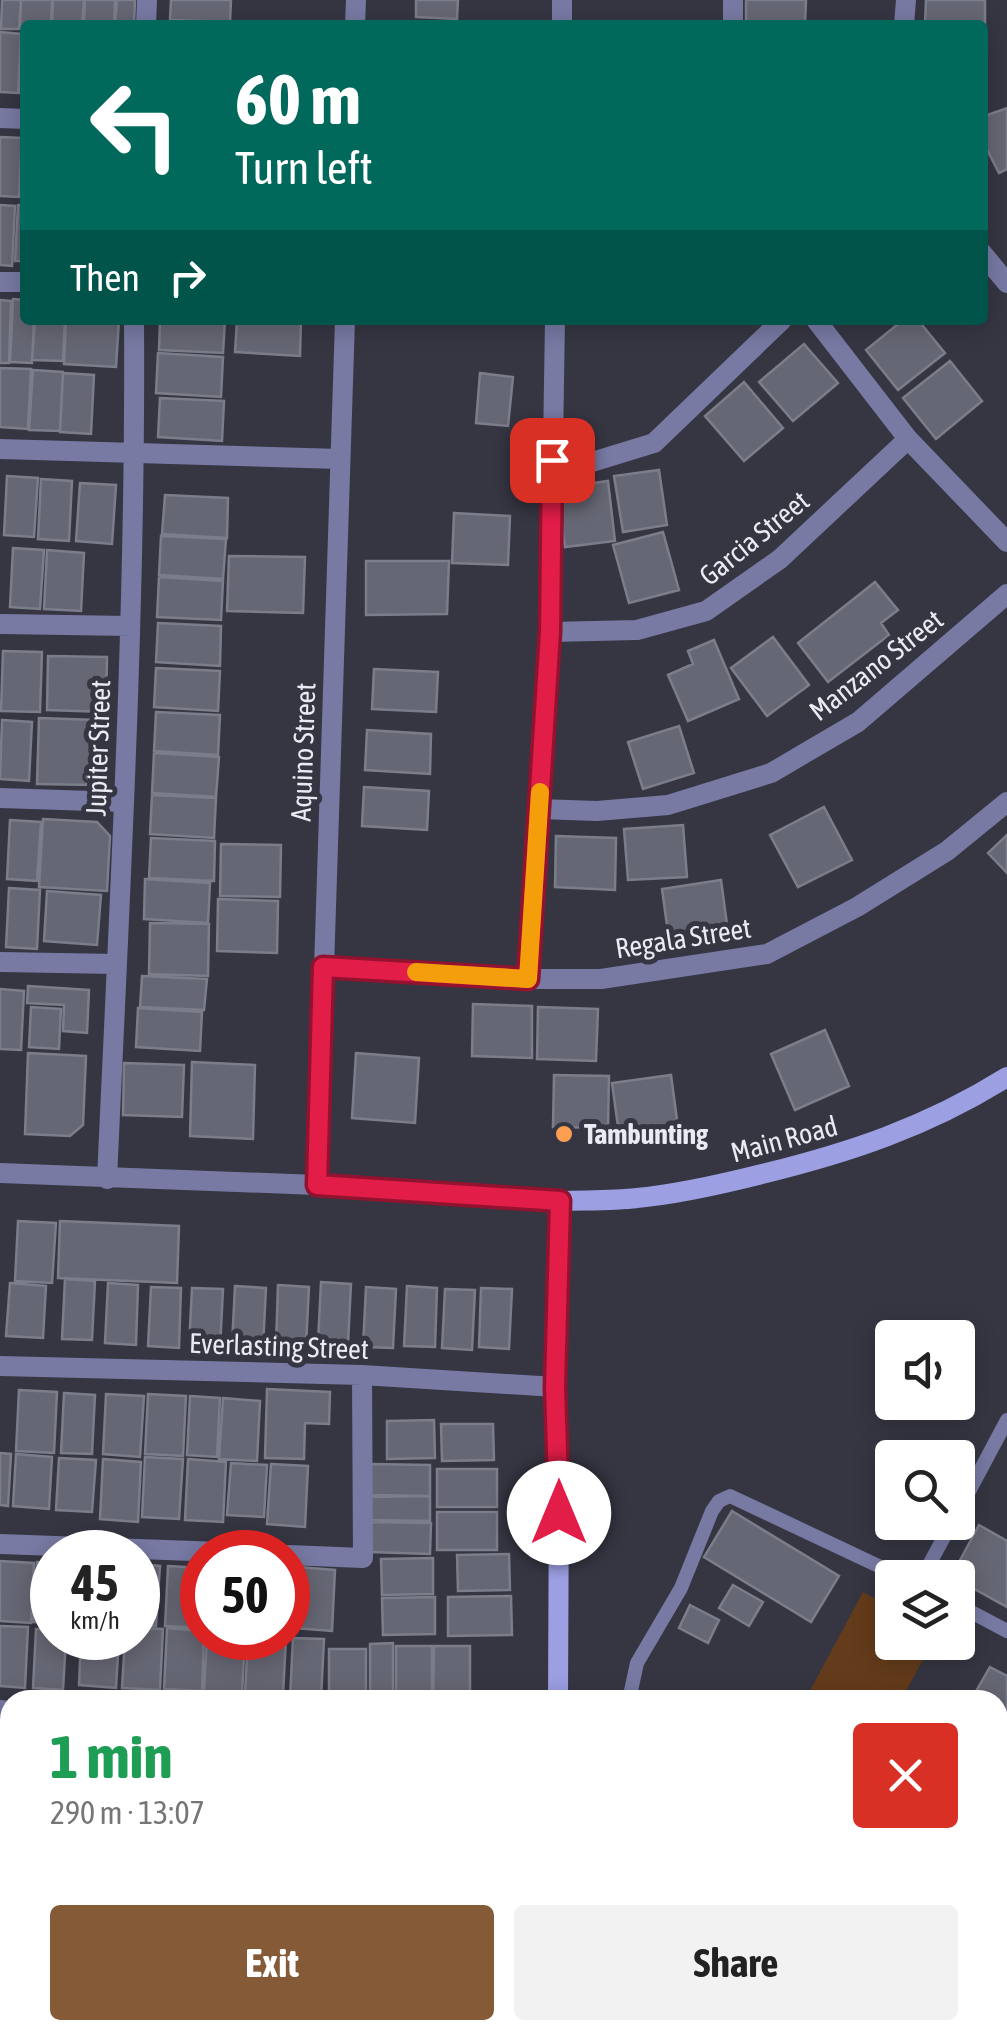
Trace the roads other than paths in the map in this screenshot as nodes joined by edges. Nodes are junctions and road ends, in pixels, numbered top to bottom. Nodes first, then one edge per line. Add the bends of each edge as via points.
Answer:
1 (988, 261) edge
2 (1007, 283) edge
3 (134, 325) edge
4 (345, 325) edge
5 (555, 325) edge
6 (777, 325) edge
7 (820, 325) edge
8 (908, 440) junction
9 (0, 448) edge
10 (135, 451) junction
11 (340, 458) junction
12 (552, 460) junction
13 (1007, 542) edge
14 (1007, 594) edge
15 (0, 624) edge
16 (130, 626) junction
17 (550, 632) junction
18 (0, 798) edge
19 (123, 802) junction
20 (1007, 802) edge
21 (539, 809) junction
22 (0, 962) edge
23 (116, 964) junction
24 (323, 967) junction
25 (528, 979) junction
26 (1007, 1077) edge
27 (0, 1173) edge
28 (107, 1178) junction
29 (317, 1185) junction
30 (560, 1201) junction
31 (0, 1366) edge
32 (362, 1375) junction
33 (555, 1387) junction
34 (1007, 1420) edge
35 (975, 1480) edge
36 (0, 1544) edge
37 (180, 1551) edge
38 (310, 1556) edge
39 (875, 1564) edge
40 (975, 1614) edge
41 (1007, 1632) edge
42 (558, 1690) edge
43 (631, 1690) edge

1 - 2 street
3 - 10 street, Jupiter Street
4 - 11 street, Aquino Street
5 - 12 street
6 - 12 street via 654,443 592,462
7 - 8 street
8 - 13 street
8 - 17 street, Garcia Street via 780,559 706,611 637,630
9 - 10 street
10 - 11 street
10 - 16 street, Jupiter Street
11 - 24 street, Aquino Street
12 - 17 street
14 - 21 street, Manzano Street via 858,722 771,773 668,806
15 - 16 street
16 - 19 street, Jupiter Street
17 - 21 street
18 - 19 street
19 - 23 street, Jupiter Street
20 - 25 street, Regala Street via 947,851 767,954 600,979
21 - 25 street
22 - 23 street
23 - 28 street, Jupiter Street
24 - 25 street, Regala Street
24 - 29 street, Aquino Street
26 - 30 main road, Main Road via 934,1118 803,1164 635,1199
27 - 28 street
28 - 29 street
29 - 30 street
30 - 33 main road
31 - 32 street, Everlasting Street
32 - 33 street, Everlasting Street
32 - 38 street via 362,1558
33 - 42 main road
34 - 35 lane
36 - 37 street
39 - 43 lane via 730,1496 719,1500 681,1588 636,1663
40 - 41 lane

